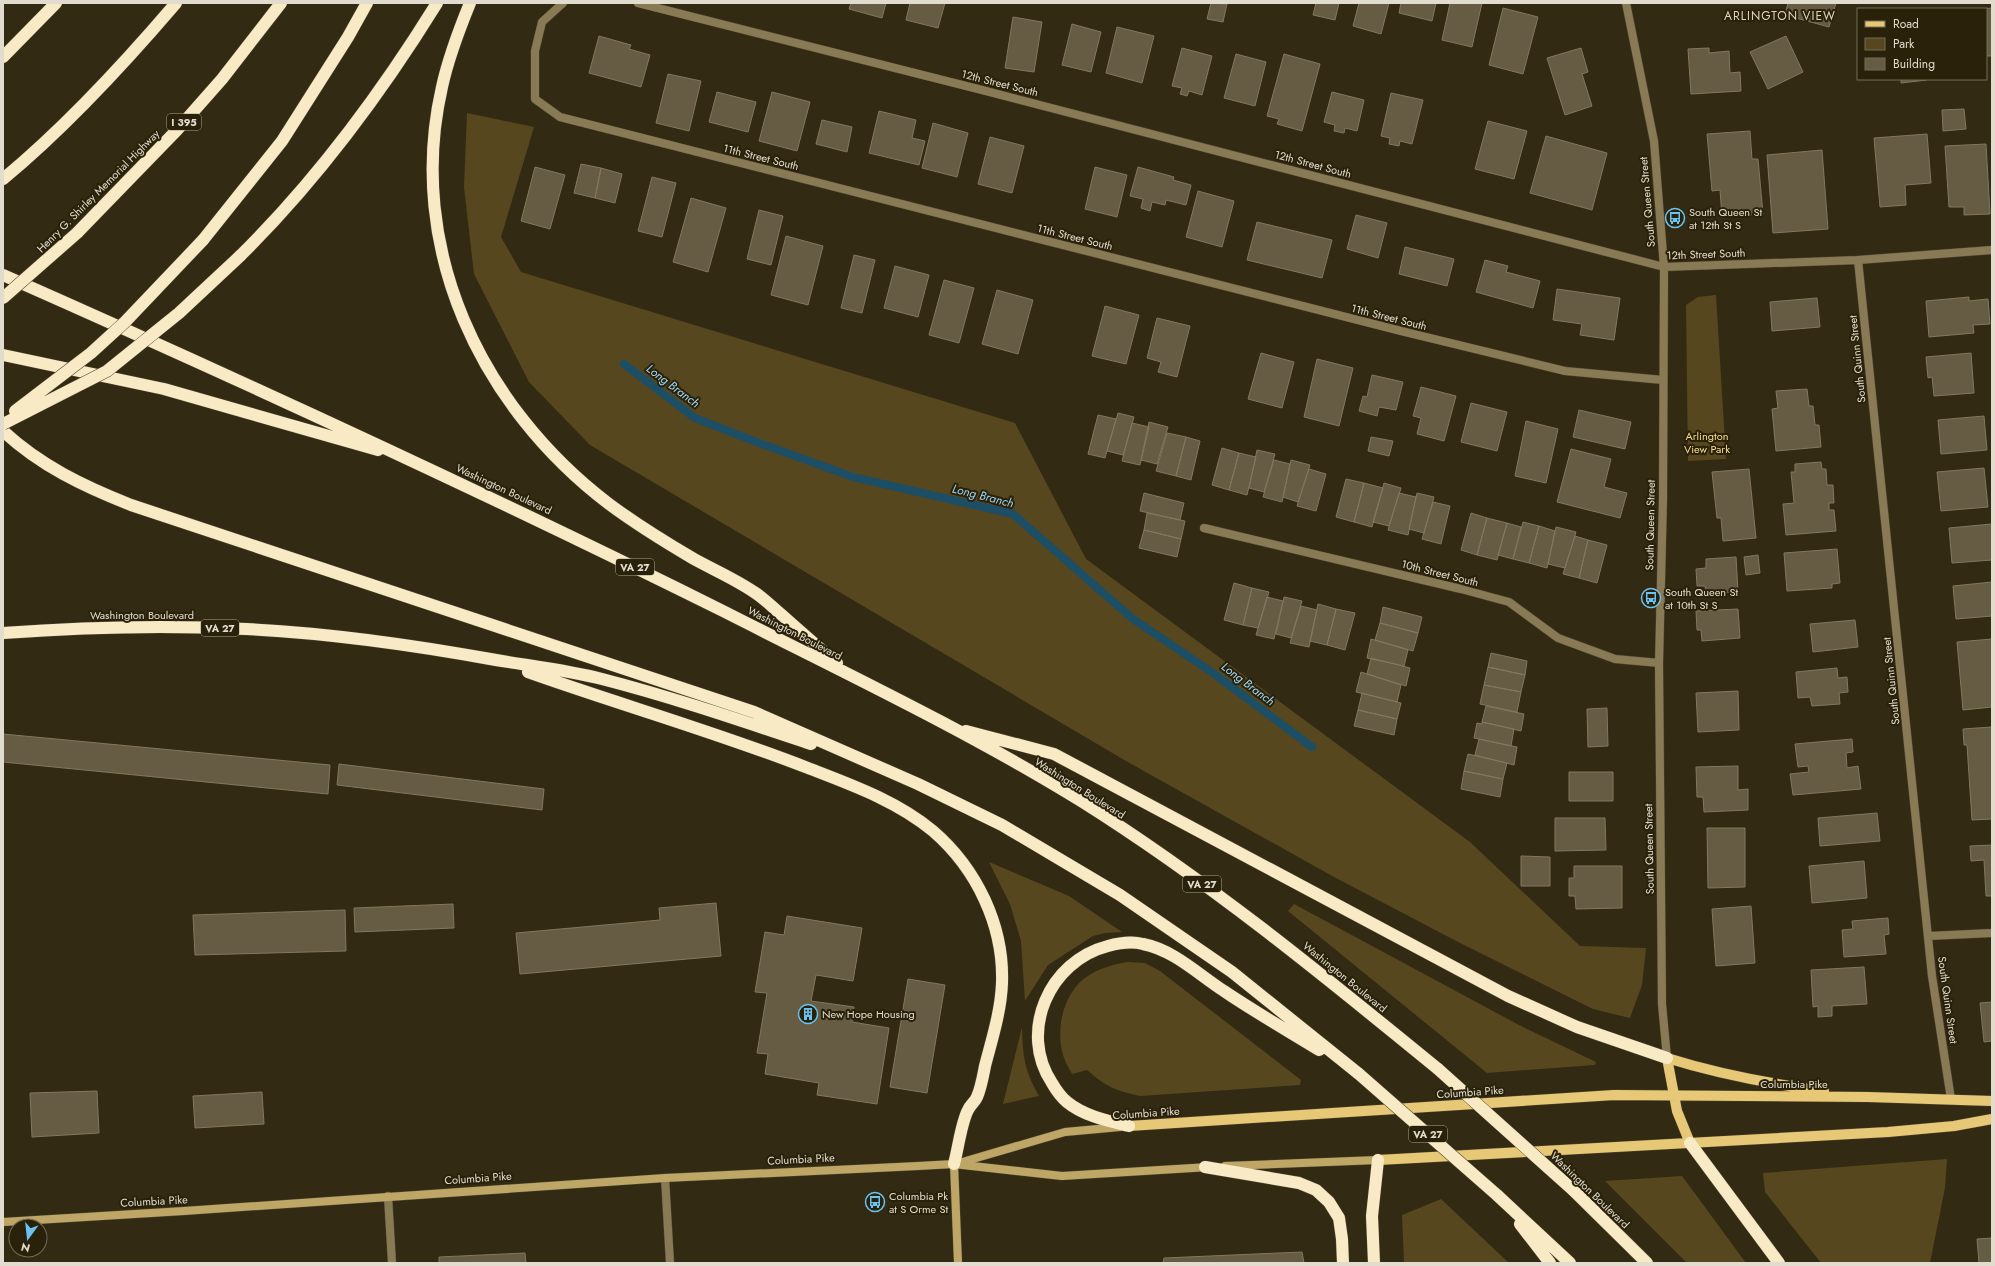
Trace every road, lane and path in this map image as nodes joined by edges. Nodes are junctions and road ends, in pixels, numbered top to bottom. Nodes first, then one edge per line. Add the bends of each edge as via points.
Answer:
1 (56, 3) edge
2 (176, 3) edge
3 (281, 3) edge
4 (367, 3) edge
5 (437, 3) edge
6 (470, 3) edge
7 (563, 3) edge
8 (638, 3) edge
9 (1626, 3) edge
10 (3, 57) edge
11 (6, 177) edge
12 (1992, 250) edge
13 (1858, 260) junction
14 (1664, 267) junction
15 (3, 275) edge
16 (3, 298) edge
17 (3, 354) edge
18 (1663, 380) junction
19 (3, 420) edge
20 (3, 424) edge
21 (3, 431) edge
22 (416, 462) junction
23 (1204, 528) dead end
24 (3, 633) edge
25 (494, 660) junction
26 (1659, 663) junction
27 (852, 676) junction
28 (948, 726) junction
29 (874, 765) junction
30 (1992, 933) edge
31 (1928, 936) junction
32 (1667, 1058) junction
33 (1358, 1074) junction
34 (1673, 1095) junction
35 (1868, 1097) junction
36 (1951, 1099) junction
37 (1992, 1101) edge
38 (1992, 1119) edge
39 (1129, 1126) junction
40 (1690, 1143) junction
41 (1378, 1160) junction
42 (954, 1164) junction
43 (1205, 1167) junction
44 (665, 1178) junction
45 (1497, 1195) junction
46 (388, 1196) junction
47 (3, 1222) edge
48 (392, 1263) edge
49 (670, 1263) edge
50 (958, 1263) edge
51 (1343, 1263) edge
52 (1374, 1263) edge
53 (1550, 1263) edge
54 (1570, 1263) edge
55 (1647, 1263) edge
56 (1779, 1263) edge

1 - 10 highway
2 - 11 highway via 60,128
3 - 16 highway, Henry G. Shirley Memorial Highway / I 395, bridge via 222,79 182,125 78,233
4 - 19 highway, bridge via 282,141 203,240 131,317 91,353
5 - 20 highway, bridge via 342,143 280,217 240,256 179,313 107,371
6 - 27 highway via 442,87 433,173 439,236 446,270 469,334 484,363 519,417 586,486 662,540 755,592
7 - 18 street, 11th Street South via 542,22 535,51 535,99 560,117 1565,371
8 - 14 street, 12th Street South
9 - 14 street, South Queen Street via 1654,141
12 - 13 street, 12th Street South
13 - 14 street, 12th Street South
13 - 31 street, South Quinn Street
14 - 18 street, South Queen Street
15 - 22 highway via 254,386
17 - 22 highway, VA 27 via 164,389
18 - 26 street, South Queen Street
21 - 29 highway via 28,452 71,480 131,505 754,712
22 - 27 highway, Washington Boulevard / VA 27 via 580,540
23 - 26 street, 10th Street South via 1509,602 1558,638 1615,658
24 - 25 highway, Washington Boulevard / VA 27 via 109,627 246,628 375,640
25 - 29 highway, VA 27 via 600,678
25 - 42 highway via 771,754 856,787 916,818 950,847 976,883 992,919 998,942 1002,984 995,1030 979,1092 968,1110
26 - 32 street, South Queen Street via 1662,1004
27 - 28 highway, Washington Boulevard / VA 27
28 - 32 highway via 1054,754 1508,996 1577,1026
28 - 55 highway, Washington Boulevard / VA 27, bridge via 1081,801 1231,905 1297,955 1438,1069 1573,1190
29 - 33 highway, VA 27 via 963,805 1120,895 1232,972
30 - 31 street
31 - 36 street, South Quinn Street
32 - 34 main road, South Queen Street
32 - 35 main road via 1762,1081
33 - 39 highway via 1224,992 1165,951 1141,943 1127,942 1099,948 1062,973 1047,995 1038,1026 1037,1045 1044,1071 1067,1102 1103,1120
33 - 45 highway, VA 27, bridge
34 - 35 main road, Columbia Pike
34 - 39 main road, Columbia Pike via 1614,1095
34 - 40 main road, South Queen Street
35 - 36 main road, Columbia Pike
36 - 37 main road, Columbia Pike
38 - 40 main road, Columbia Pike via 1954,1126 1888,1132
39 - 42 main road, Columbia Pike via 1065,1132
40 - 41 main road, Columbia Pike
40 - 56 highway
41 - 43 main road, Columbia Pike
41 - 52 highway via 1372,1216
42 - 43 main road, Columbia Pike via 1062,1176
42 - 44 main road, Columbia Pike
42 - 50 main road
43 - 51 highway via 1299,1183 1316,1190 1330,1202 1338,1218
44 - 46 main road, Columbia Pike
44 - 49 street
45 - 53 highway
45 - 54 highway, VA 27
46 - 47 main road, Columbia Pike
46 - 48 street

